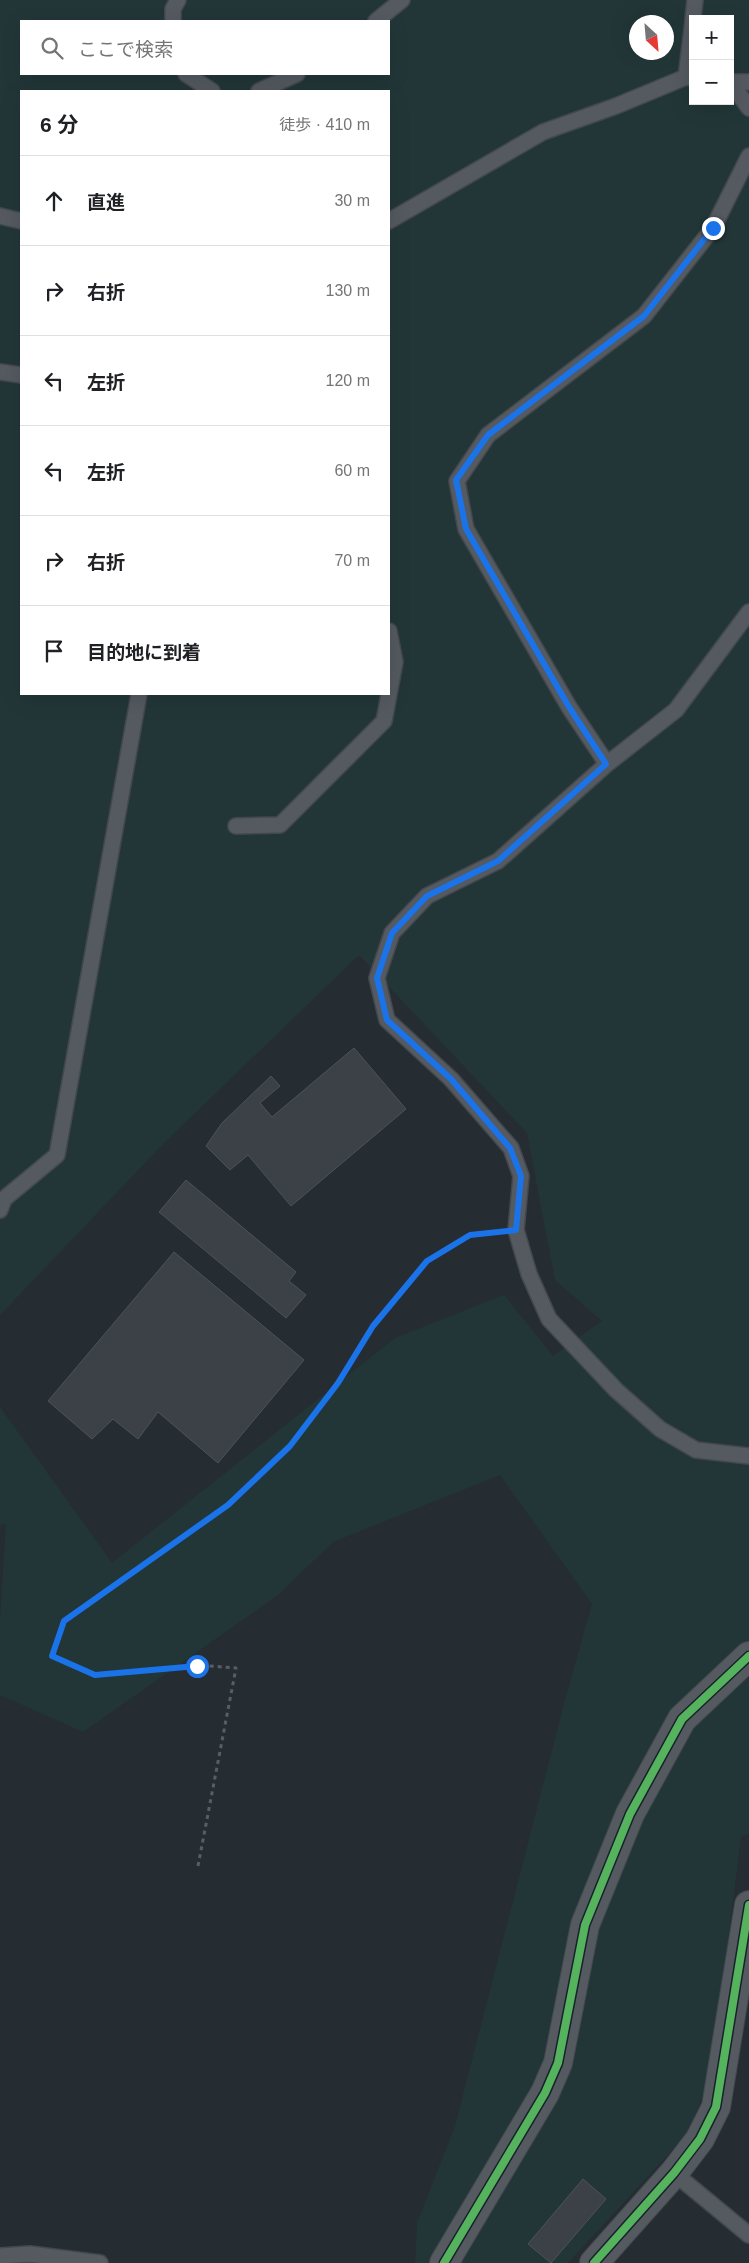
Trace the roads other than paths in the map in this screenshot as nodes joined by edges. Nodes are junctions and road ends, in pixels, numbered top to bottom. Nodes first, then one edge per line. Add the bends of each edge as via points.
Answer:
1 (178, 0) edge
2 (402, 0) edge
3 (695, 0) edge
4 (693, 15) edge
5 (173, 20) edge
6 (377, 20) edge
7 (188, 75) edge
8 (295, 75) edge
9 (689, 78) edge
10 (734, 82) edge
11 (749, 82) edge
12 (734, 86) edge
13 (210, 90) edge
14 (261, 90) edge
15 (749, 108) edge
16 (749, 156) edge
17 (0, 216) edge
18 (20, 221) edge
19 (390, 221) edge
20 (0, 372) edge
21 (20, 375) edge
22 (749, 612) edge
23 (390, 636) edge
24 (390, 689) edge
25 (139, 695) edge
26 (389, 695) edge
27 (606, 764) junction
28 (236, 826) dead end
29 (0, 1210) edge
30 (749, 1456) edge
31 (749, 1656) edge
32 (749, 1906) edge
33 (674, 2173) junction
34 (749, 2235) edge
35 (0, 2256) edge
36 (100, 2263) edge
37 (444, 2263) edge
38 (594, 2263) edge

1 - 5 lane via 173,9
2 - 6 lane
3 - 4 lane
7 - 13 lane
8 - 14 lane
9 - 19 lane via 543,132
10 - 11 lane
12 - 15 lane
16 - 27 lane via 713,228 644,316 488,435 456,480 466,529 569,707
17 - 18 lane
20 - 21 lane
22 - 27 lane via 676,710
23 - 24 lane via 395,662
25 - 29 lane via 57,1155 4,1199
26 - 28 lane via 384,721 280,825
27 - 30 lane via 498,861 427,896 392,933 377,978 387,1020 451,1079 510,1148 521,1176 516,1230 529,1274 549,1319 616,1390 660,1429 696,1450
31 - 37 street via 682,1719 630,1814 585,1925 558,2063 546,2093
32 - 33 street via 716,2107 700,2139
33 - 34 lane
33 - 38 street
35 - 36 lane via 30,2254

